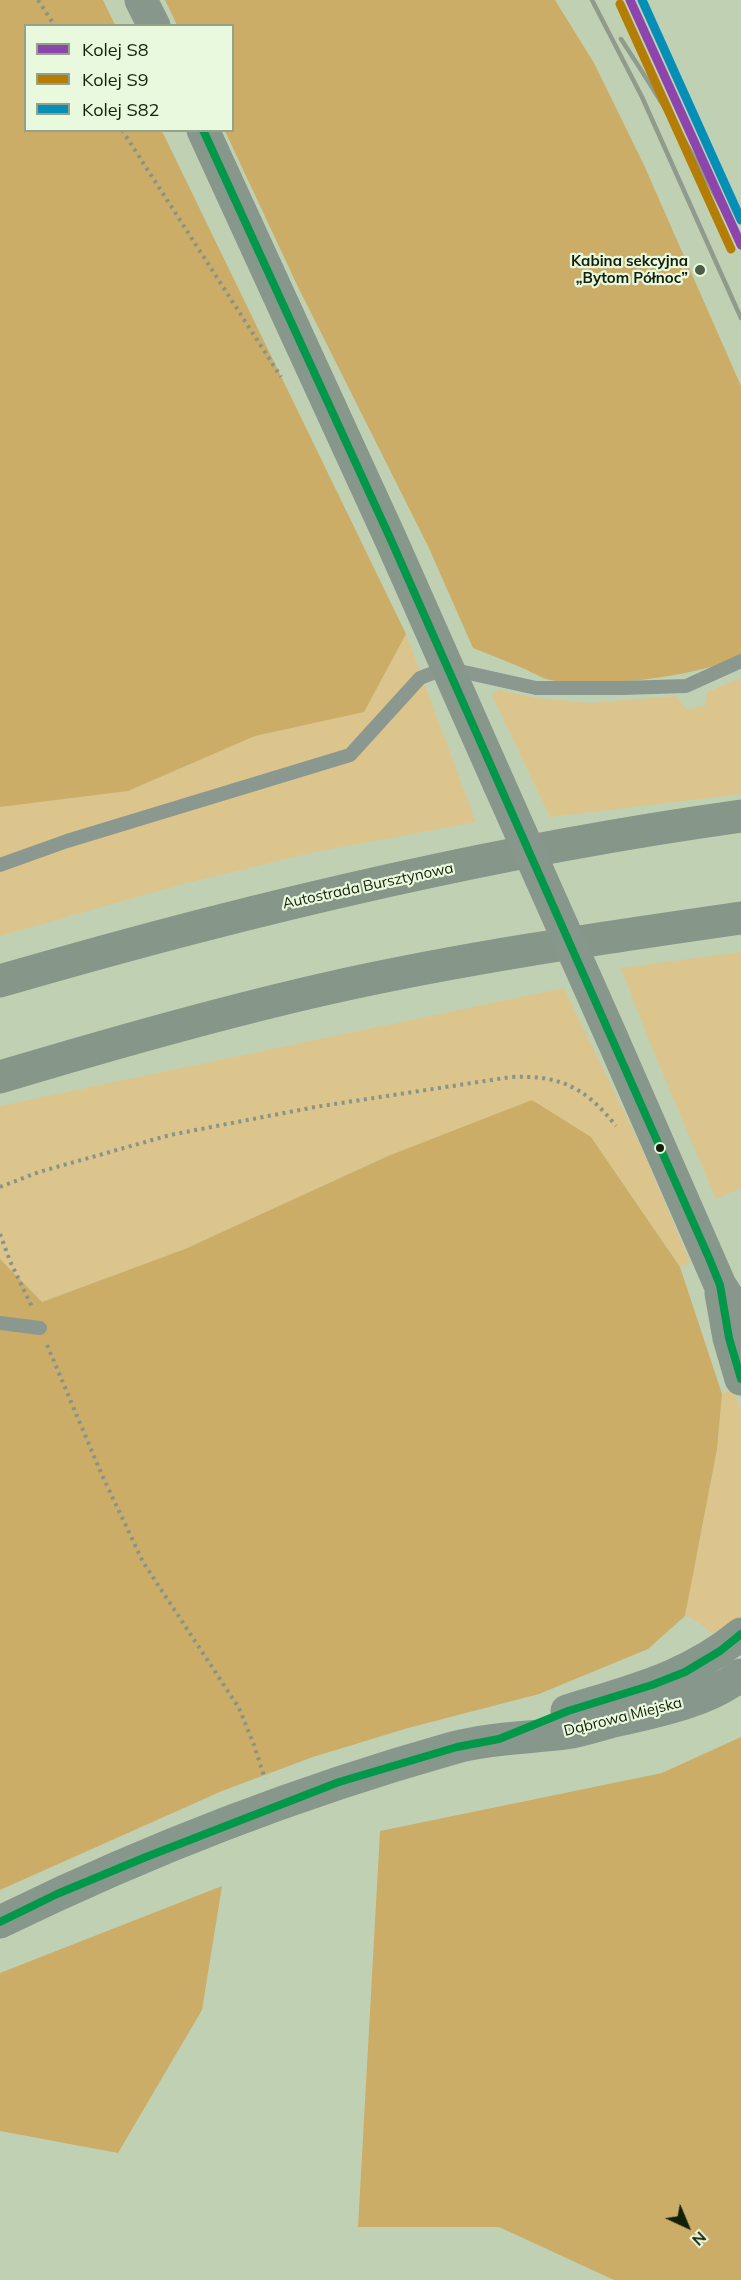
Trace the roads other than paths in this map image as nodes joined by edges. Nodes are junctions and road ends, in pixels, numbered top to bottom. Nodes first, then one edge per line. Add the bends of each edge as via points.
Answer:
1 (141, 0) edge
2 (153, 24) edge
3 (204, 132) edge
4 (741, 661) edge
5 (446, 668) junction
6 (741, 816) edge
7 (0, 865) edge
8 (741, 918) edge
9 (0, 981) edge
10 (0, 1077) edge
11 (720, 1285) junction
12 (741, 1318) edge
13 (0, 1323) edge
14 (40, 1328) road end
15 (741, 1379) edge
16 (741, 1634) edge
17 (741, 1675) edge
18 (499, 1739) junction
19 (0, 1922) edge

1 - 2 street
3 - 5 street
4 - 5 lane via 686,686 622,688 536,688
5 - 7 lane via 420,678 350,755
5 - 11 street, bridge
6 - 9 highway, Autostrada Bursztynowa via 594,838 398,878 156,936
8 - 10 highway via 516,952 325,989
11 - 12 street
11 - 15 street
13 - 14 lane
16 - 18 street, Dąbrowa Miejska via 685,1672
17 - 18 street, Dąbrowa Miejska via 700,1697 659,1711 567,1733
18 - 19 street, Dąbrowa Miejska via 361,1775 274,1805 57,1894

